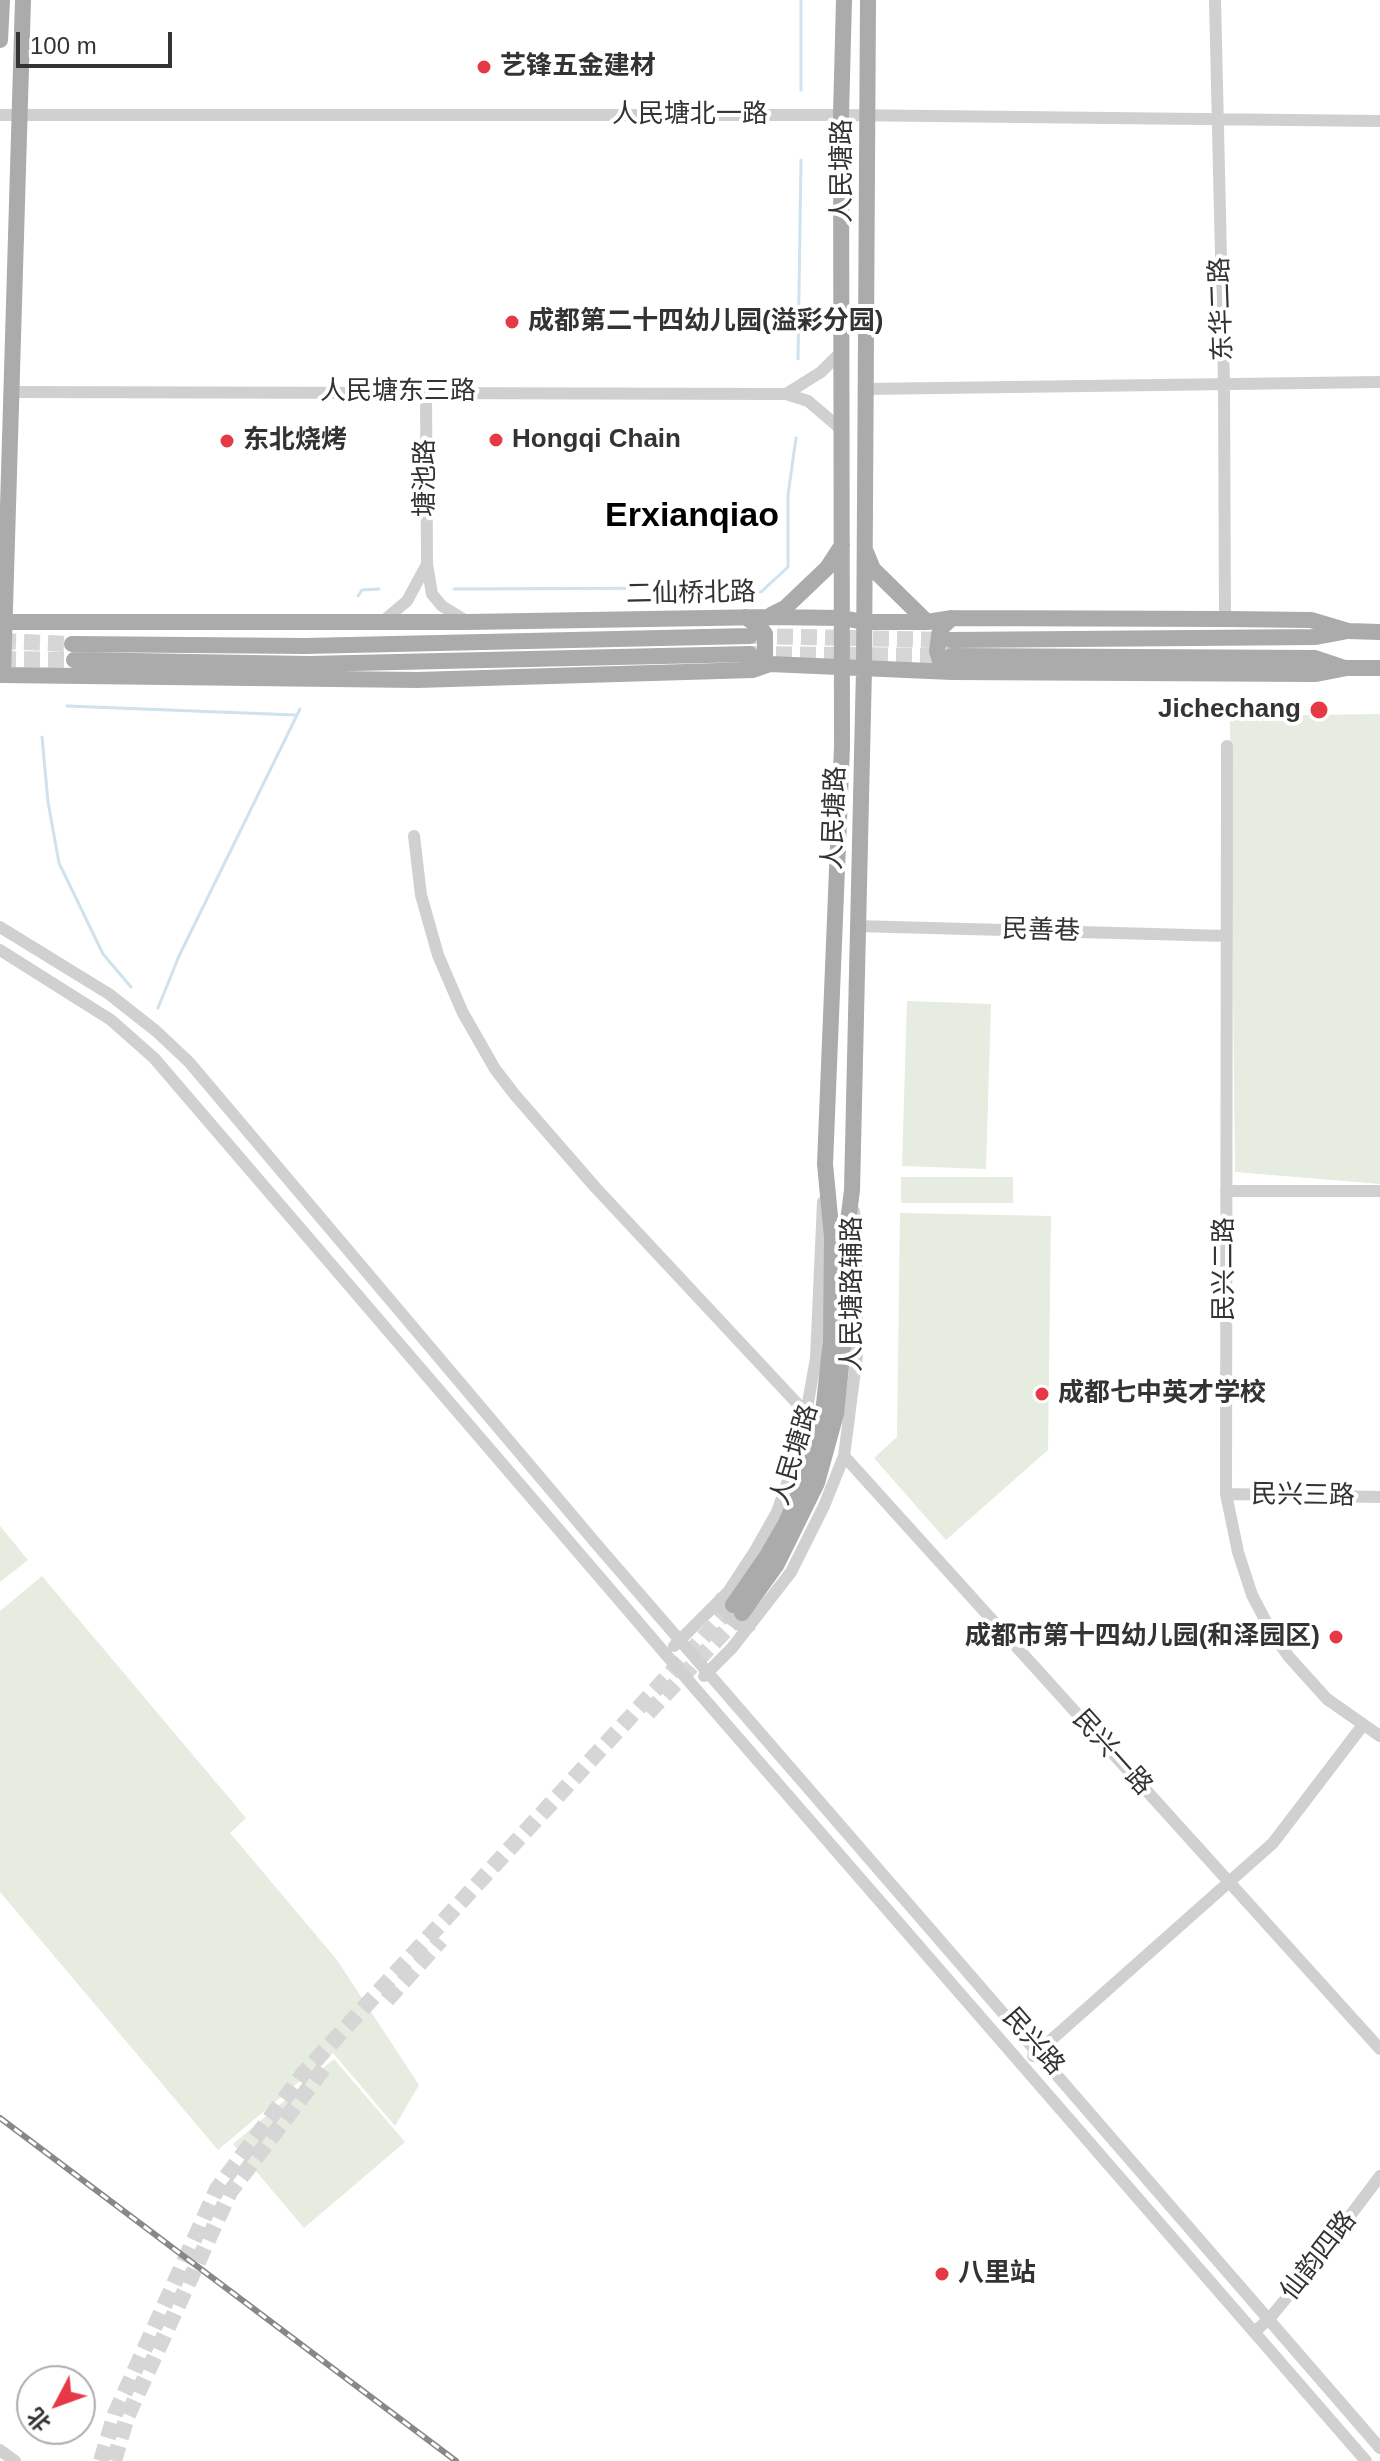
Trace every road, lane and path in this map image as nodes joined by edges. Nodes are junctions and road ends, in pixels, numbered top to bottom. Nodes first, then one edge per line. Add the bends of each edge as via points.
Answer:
1 (2, 0) edge
2 (23, 0) edge
3 (844, 0) edge
4 (868, 0) edge
5 (1215, 0) edge
6 (0, 40) edge
7 (0, 115) edge
8 (18, 115) junction
9 (841, 115) junction
10 (867, 117) junction
11 (1216, 119) junction
12 (1380, 121) edge
13 (842, 351) junction
14 (1380, 382) edge
15 (1224, 384) junction
16 (865, 389) junction
17 (426, 391) junction
18 (11, 392) junction
19 (786, 394) junction
20 (842, 430) junction
21 (842, 544) junction
22 (865, 548) junction
23 (427, 564) junction
24 (745, 617) junction
25 (768, 617) junction
26 (842, 618) junction
27 (952, 618) junction
28 (1225, 619) junction
29 (2, 622) edge
30 (382, 622) junction
31 (468, 622) junction
32 (864, 622) junction
33 (927, 622) junction
34 (1348, 631) junction
35 (1380, 632) edge
36 (750, 636) tunnel mouth
37 (951, 656) junction
38 (752, 662) junction
39 (840, 668) junction
40 (1380, 668) edge
41 (864, 669) junction
42 (2, 675) edge
43 (1227, 746) dead end
44 (414, 836) dead end
45 (856, 926) junction
46 (0, 927) edge
47 (1227, 936) junction
48 (0, 950) edge
49 (825, 1164) junction
50 (852, 1190) junction
51 (1226, 1191) junction
52 (1380, 1191) edge
53 (807, 1414) junction
54 (844, 1456) junction
55 (1226, 1494) junction
56 (1380, 1497) edge
57 (737, 1611) junction
58 (680, 1641) junction
59 (666, 1653) junction
60 (708, 1673) junction
61 (693, 1686) junction
62 (1363, 1725) junction
63 (1380, 1736) edge
64 (1230, 1883) junction
65 (1380, 2049) edge
66 (1037, 2053) junction
67 (1022, 2065) junction
68 (1380, 2176) edge
69 (1269, 2319) junction
70 (1254, 2332) junction
71 (1380, 2448) edge
72 (0, 2450) edge
73 (15, 2461) edge
74 (1366, 2461) edge

1 - 6 main road
2 - 8 main road
3 - 9 main road, 人民塘路
4 - 10 main road, 人民塘路
5 - 11 street, 东华二路
7 - 8 street, 人民塘北一路
8 - 9 street, 人民塘北一路
8 - 18 main road
9 - 10 street, 人民塘北一路
9 - 13 main road, 人民塘路
10 - 11 street, 人民塘北一路
10 - 16 main road, 人民塘路
11 - 12 street, 人民塘北一路
11 - 15 street, 东华二路
13 - 19 street
13 - 20 main road, 人民塘路
14 - 15 street
15 - 16 street
15 - 28 street, 东华二路
16 - 22 main road, 人民塘路
17 - 18 street, 人民塘东三路
17 - 19 street, 人民塘东三路
17 - 23 street, 塘池路
18 - 29 main road
19 - 20 street, 人民塘东三路 via 808,401
20 - 21 main road, 人民塘路
21 - 25 main road via 827,568
21 - 26 main road, 人民塘路
22 - 32 main road, 人民塘路
22 - 33 main road via 873,569
23 - 30 street via 407,601
23 - 31 street via 432,594
24 - 25 main road, 二仙桥北路
24 - 31 main road, 二仙桥北路
24 - 38 main road via 765,634 765,659
25 - 26 main road, 二仙桥北路
26 - 32 main road, 二仙桥北路
26 - 39 main road, 人民塘路
27 - 28 main road, 二仙桥北路
27 - 33 main road, 二仙桥北路
27 - 37 main road via 940,629 937,651 940,661
28 - 34 main road, 二仙桥北路 via 1311,620
29 - 30 main road, 二仙桥北路
29 - 42 main road
30 - 31 main road, 二仙桥北路
32 - 33 main road, 二仙桥北路
32 - 41 main road, 人民塘路
34 - 35 main road, 二仙桥北路
34 - 37 main road
36 - 38 main road via 73,652 309,664
37 - 40 main road via 1316,674
37 - 41 main road
38 - 39 main road
38 - 42 main road via 417,680
39 - 41 main road
39 - 49 main road, 人民塘路 via 842,746
41 - 45 main road, 人民塘路
43 - 47 street, 民兴二路
44 - 53 street via 421,895 438,955 495,1069 595,1187
45 - 47 street, 民善巷
45 - 50 main road, 人民塘路
46 - 58 street, 民兴路 via 109,994 189,1062
47 - 51 street, 民兴二路
48 - 59 street, 民兴路 via 111,1020 154,1058
49 - 53 street, 人民塘路辅路 via 816,1358
49 - 57 main road, 人民塘路 via 832,1237 831,1340 817,1444 786,1523
50 - 54 street, 人民塘路辅路 via 857,1355
50 - 57 main road, 人民塘路 via 843,1348 828,1448 798,1526 761,1589
51 - 52 street
51 - 55 street, 民兴二路
53 - 57 street, 人民塘路辅路 via 777,1512 755,1551
54 - 57 street, 人民塘路辅路 via 791,1572
54 - 64 street, 民兴一路
55 - 56 street, 民兴三路
55 - 62 street, 民兴二路 via 1252,1595 1271,1631 1316,1687
57 - 58 street, 人民塘路辅路
57 - 60 street, 人民塘路辅路
58 - 59 street, 人民塘路辅路
58 - 60 street, 民兴路
59 - 61 street, 民兴路
60 - 61 street, 人民塘路辅路
60 - 66 street, 民兴路
61 - 67 street, 民兴路
62 - 63 street, 民兴二路
62 - 64 street via 1273,1843
64 - 65 street, 民兴一路
64 - 66 street
66 - 67 street
66 - 69 street, 民兴路
67 - 70 street, 民兴路
68 - 69 street, 仙韵四路
69 - 70 street, 仙韵四路
69 - 71 street, 民兴路
70 - 74 street, 民兴路
72 - 73 street

